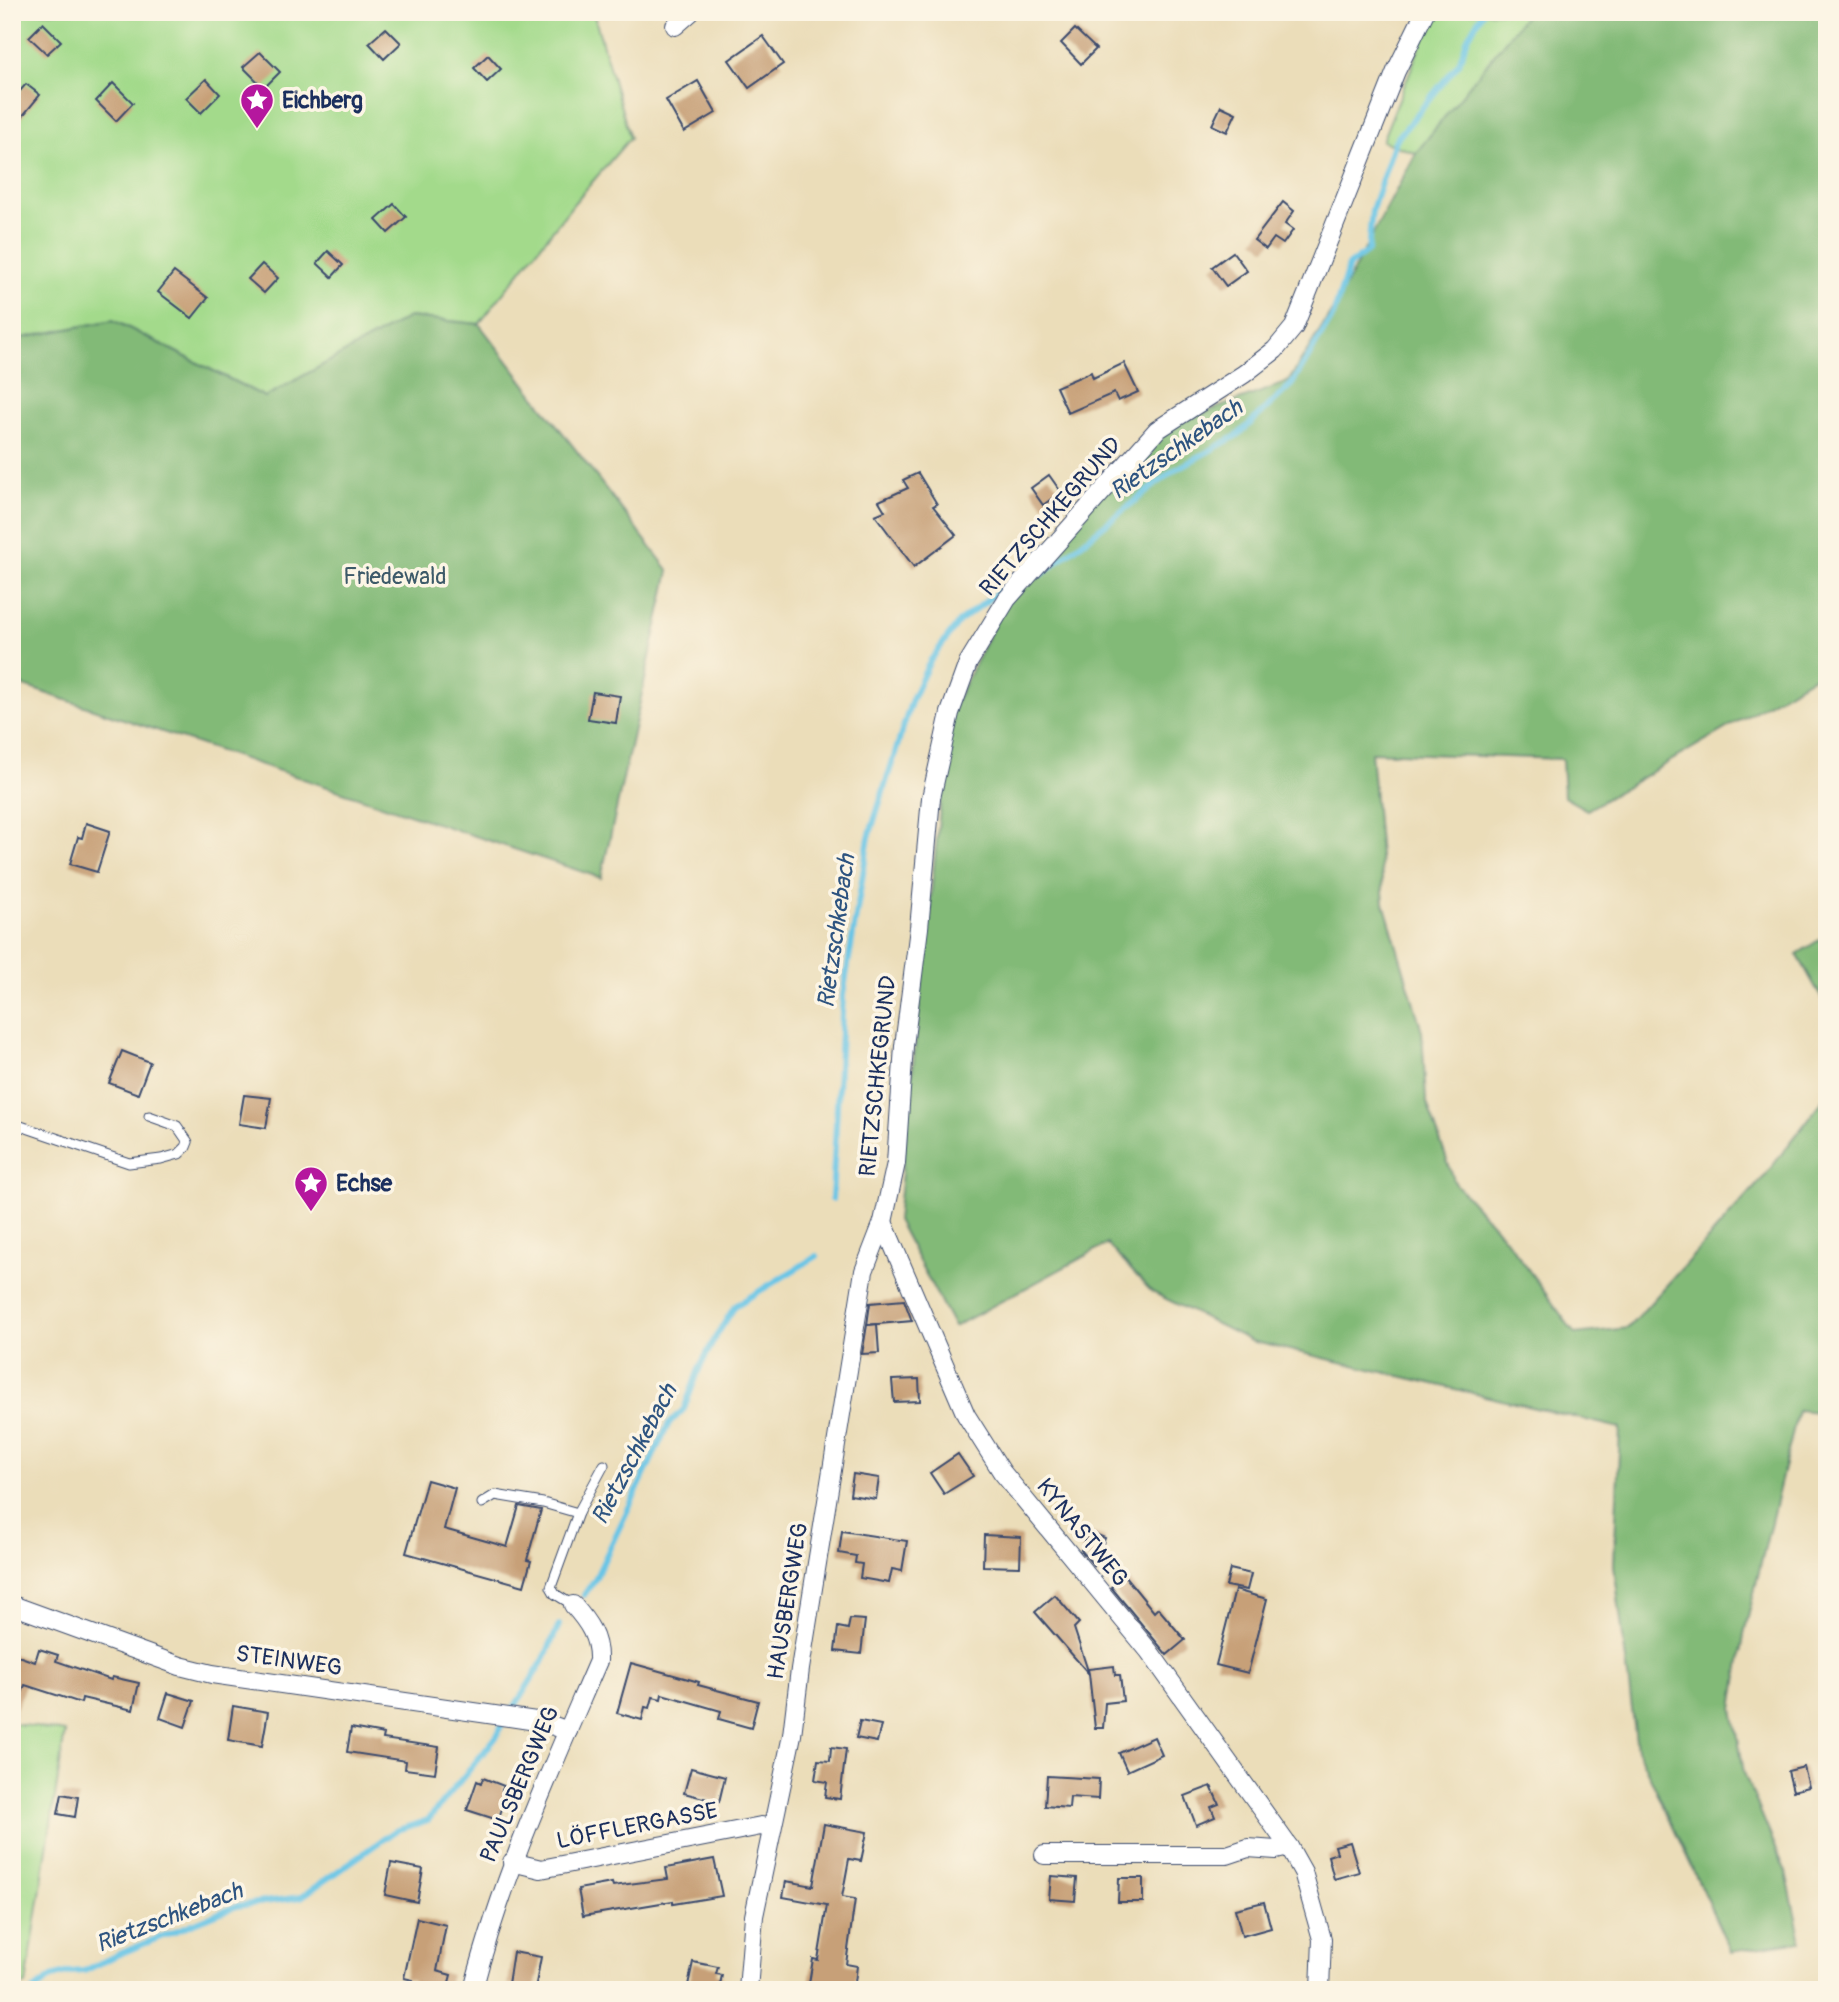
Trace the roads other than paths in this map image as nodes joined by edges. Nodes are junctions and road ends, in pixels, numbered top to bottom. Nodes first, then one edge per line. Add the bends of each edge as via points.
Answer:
1 (691, 12) edge
2 (1425, 12) edge
3 (675, 26) dead end
4 (149, 1116) dead end
5 (12, 1123) edge
6 (883, 1222) junction
7 (604, 1465) dead end
8 (482, 1503) dead end
9 (578, 1513) junction
10 (12, 1605) edge
11 (573, 1605) joint
12 (568, 1731) junction
13 (772, 1829) junction
14 (1289, 1847) junction
15 (1044, 1855) dead end
16 (512, 1862) junction
17 (472, 1990) edge
18 (748, 1990) edge
19 (1320, 1990) edge

1 - 3 street
2 - 6 street, RIETZSCHKEGRUND via 1396,71 1294,327 1275,350 1244,374 1157,430 1007,598 968,663 950,713 931,798 896,1163
4 - 5 lane via 177,1126 188,1142 186,1147 161,1159 129,1163
6 - 13 street, HAUSBERGWEG via 864,1271 792,1735
6 - 14 street, KYNASTWEG via 966,1415 1002,1472 1149,1651
7 - 9 lane
8 - 9 lane via 495,1495
9 - 11 lane via 551,1587
10 - 12 street, STEINWEG via 212,1674 543,1722
11 - 12 street, PAULSBERGWEG via 587,1620 597,1643 598,1661
12 - 16 street, PAULSBERGWEG
13 - 16 street, LÖFFLERGASSE via 761,1826 541,1869
13 - 18 street, HAUSBERGWEG via 754,1916
14 - 15 street via 1248,1848 1227,1855
14 - 19 street, KYNASTWEG via 1303,1872 1322,1939
16 - 17 street, PAULSBERGWEG

